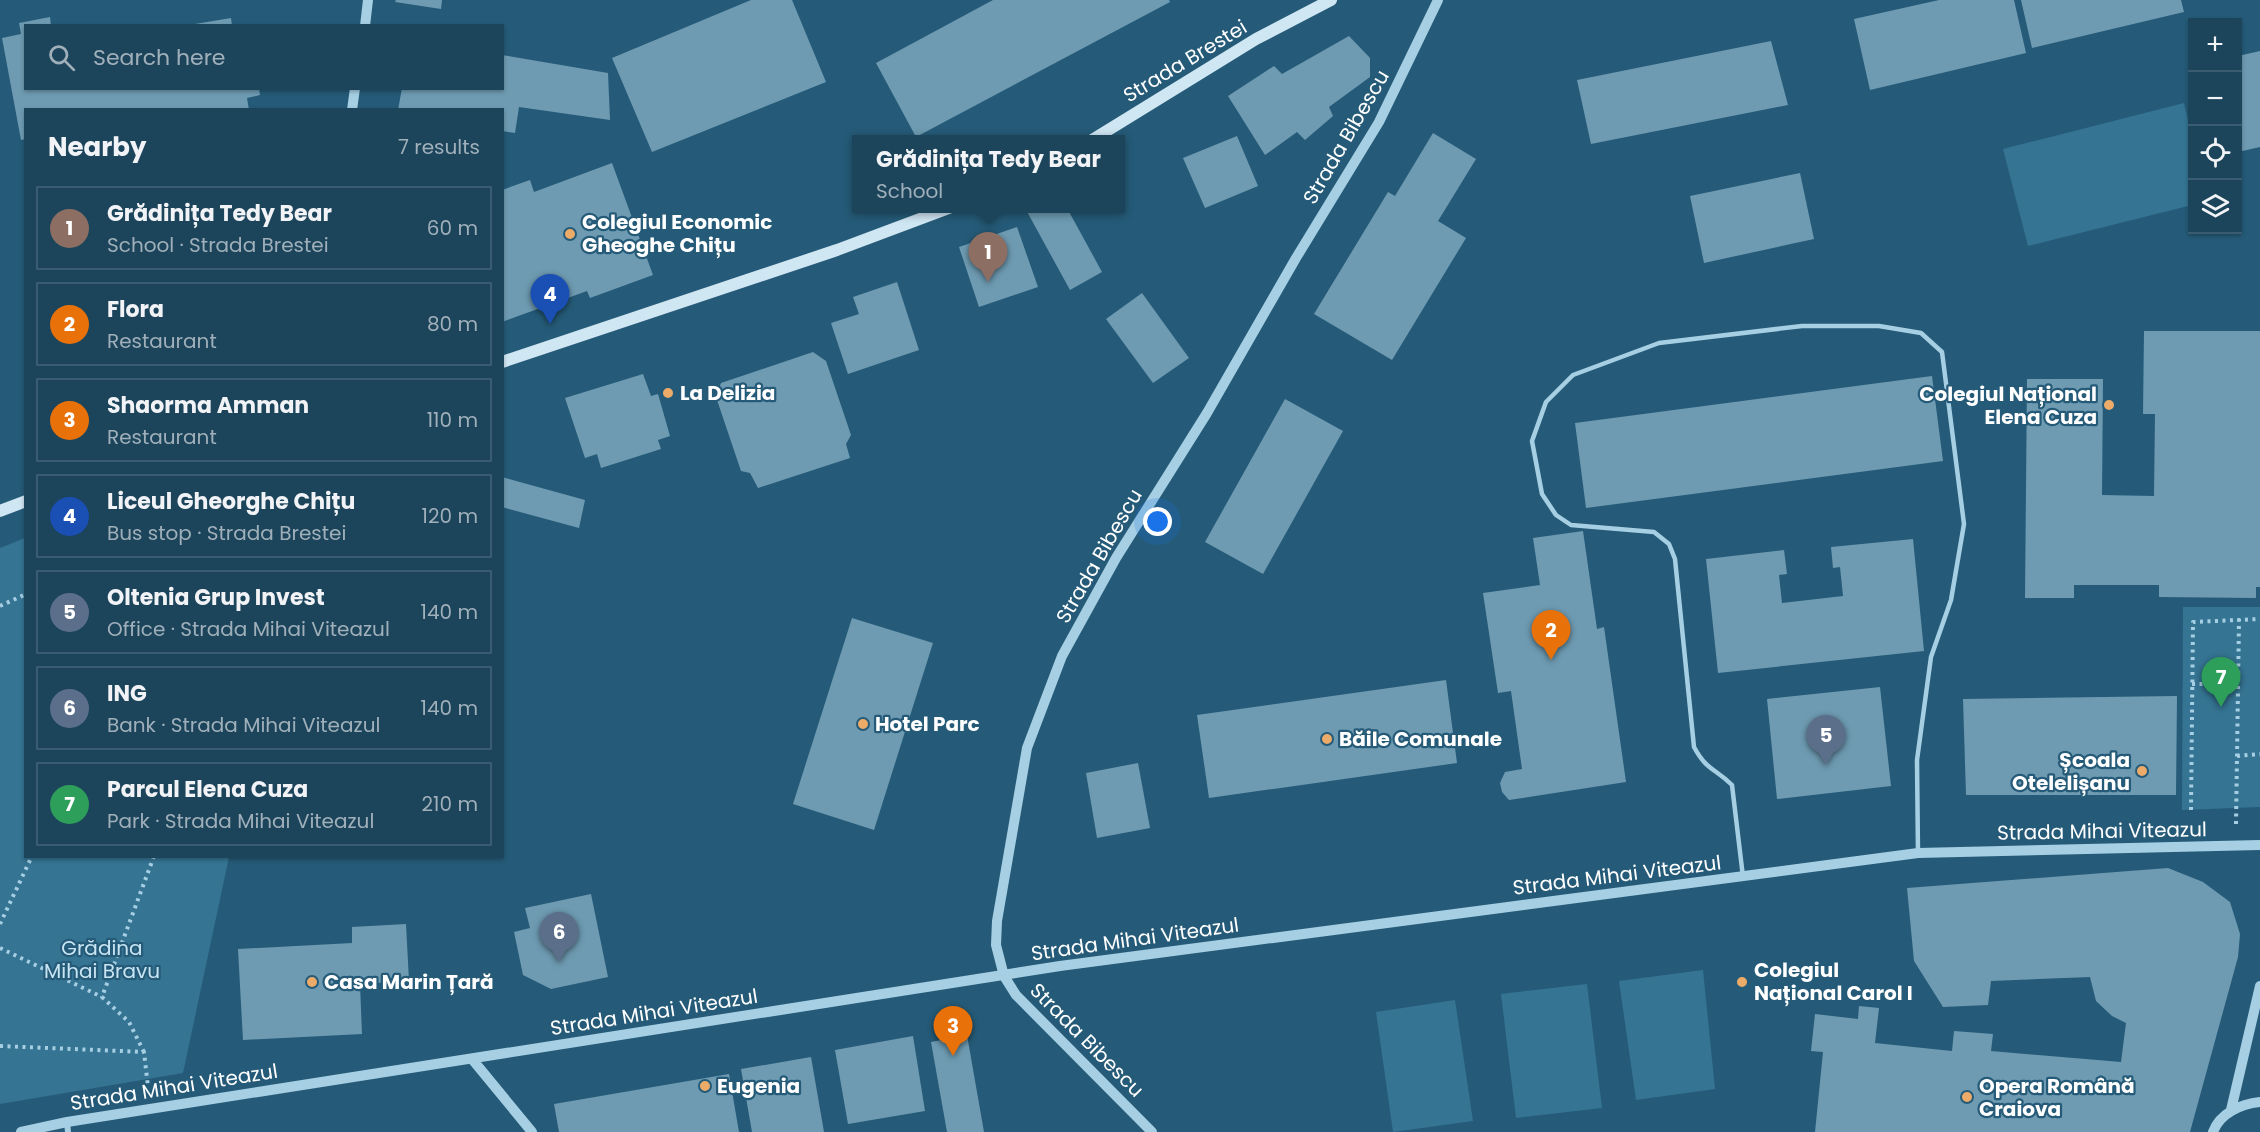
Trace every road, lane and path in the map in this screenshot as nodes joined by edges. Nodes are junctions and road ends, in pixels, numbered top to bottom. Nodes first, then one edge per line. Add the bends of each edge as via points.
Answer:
1 (368, 0) edge
2 (1331, 0) edge
3 (1438, 0) edge
4 (364, 24) edge
5 (355, 90) edge
6 (352, 108) edge
7 (1100, 135) edge
8 (936, 213) edge
9 (504, 361) edge
10 (24, 502) edge
11 (0, 511) edge
12 (24, 595) edge
13 (0, 606) edge
14 (2240, 619) junction
15 (2260, 619) edge
16 (2192, 684) junction
17 (2238, 684) junction
18 (2260, 754) edge
19 (2237, 756) junction
20 (2191, 810) dead end
21 (2236, 846) junction
22 (2259, 848) edge
23 (1918, 853) junction
24 (31, 858) edge
25 (153, 858) edge
26 (1743, 877) junction
27 (0, 924) edge
28 (0, 948) edge
29 (1004, 976) junction
30 (2260, 986) edge
31 (102, 997) junction
32 (0, 1046) edge
33 (144, 1052) junction
34 (471, 1059) junction
35 (2260, 1102) edge
36 (150, 1109) junction
37 (2231, 1110) junction
38 (68, 1127) edge
39 (21, 1132) edge
40 (532, 1132) edge
41 (1152, 1132) edge
42 (2213, 1132) edge

1 - 4 street
2 - 7 main road, Strada Brestei via 1256,39
3 - 29 street, Strada Bibescu via 1379,122 1116,558 1062,656 1027,748 1008,845 996,945
5 - 6 street
8 - 9 main road
10 - 11 main road
12 - 13 path
14 - 15 path
14 - 16 path via 2193,622
14 - 17 path
16 - 17 path
16 - 20 path
17 - 19 path
18 - 19 path
19 - 21 path
21 - 22 street, Strada Mihai Viteazul
21 - 23 street, Strada Mihai Viteazul
23 - 26 street, Strada Mihai Viteazul
23 - 26 lane via 1917,760 1931,657 1951,600 1964,524 1942,352 1921,333 1879,326 1802,326 1659,343 1573,375 1546,402 1532,441 1542,494 1556,515 1571,525 1654,532 1670,544 1676,559 1694,747 1711,771 1732,785
24 - 27 path
25 - 31 path
26 - 29 street, Strada Mihai Viteazul
28 - 31 path
29 - 34 street, Strada Mihai Viteazul
29 - 41 street, Strada Bibescu via 1022,1002
30 - 37 street
31 - 33 path via 129,1022
32 - 33 path
33 - 36 path
34 - 36 street, Strada Mihai Viteazul
34 - 40 street
35 - 37 street
36 - 38 street, Strada Mihai Viteazul
37 - 42 street
38 - 39 street, Strada Mihai Viteazul

